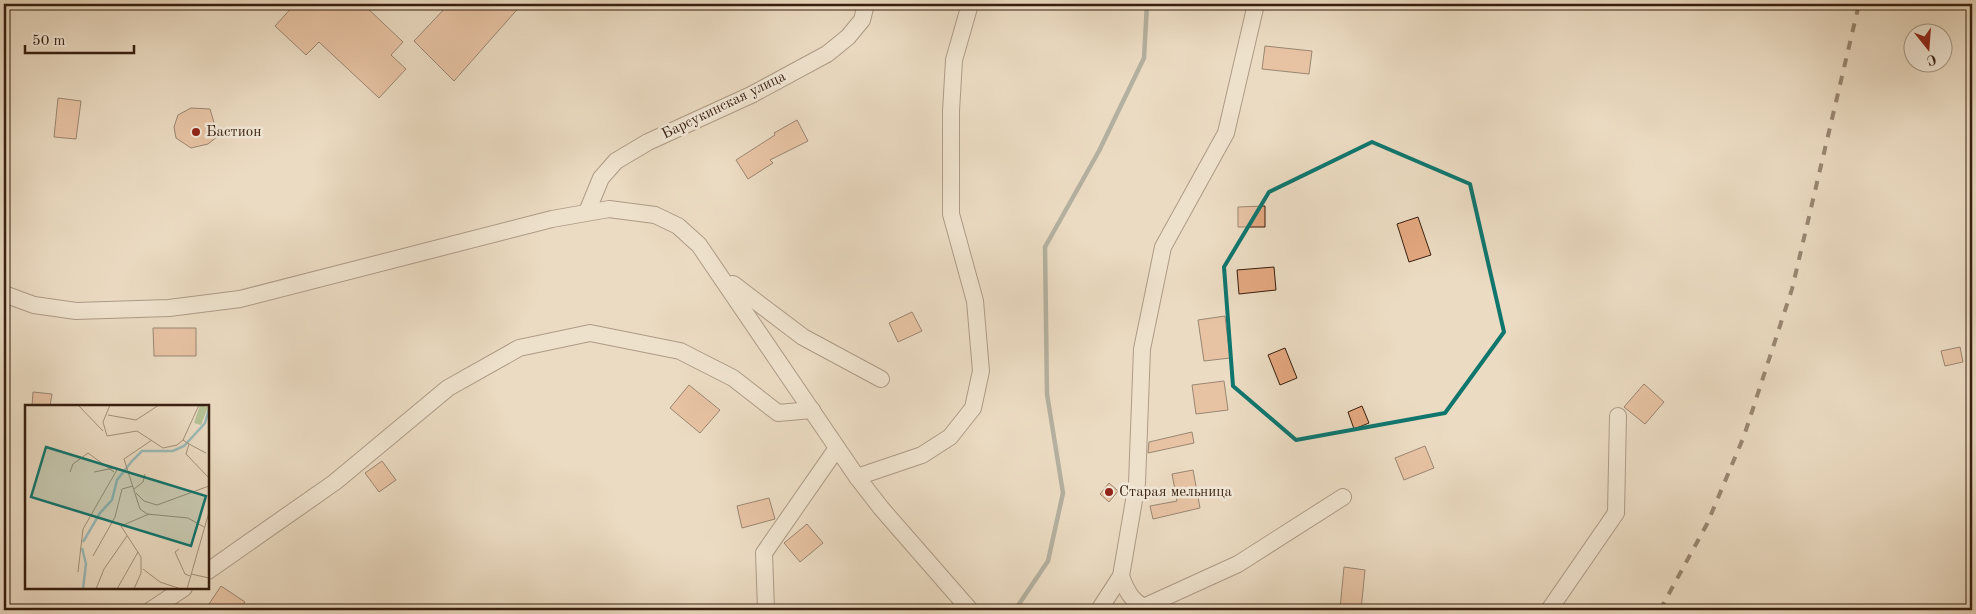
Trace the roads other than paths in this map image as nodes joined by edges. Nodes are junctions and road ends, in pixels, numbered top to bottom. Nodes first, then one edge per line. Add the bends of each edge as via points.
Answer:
1 (866, 4) edge
2 (970, 4) edge
3 (1256, 4) edge
4 (587, 212) junction
5 (722, 275) junction
6 (4, 294) edge
7 (881, 379) dead end
8 (812, 410) junction
9 (1618, 416) dead end
10 (837, 448) junction
11 (857, 477) junction
12 (1343, 497) dead end
13 (209, 570) edge
14 (1120, 576) junction
15 (182, 589) edge
16 (151, 610) edge
17 (766, 610) edge
18 (970, 610) edge
19 (1098, 610) edge
20 (1144, 610) edge
21 (1549, 610) edge

1 - 4 street, Барсукинская улица via 862,20 827,54 616,160 601,178
2 - 11 street via 954,60 950,112 951,214 975,301 981,371 973,408 950,437 922,455
3 - 14 street via 1226,133 1163,247 1142,349 1137,483
4 - 5 street via 609,208 655,215 678,226 700,245
4 - 6 street via 552,218 240,299 169,308 76,311 34,305
5 - 7 street via 803,337
5 - 8 street
8 - 10 street
8 - 13 street via 778,413 733,378 680,351 590,334 519,348 448,388 335,482
9 - 21 street via 1616,512
10 - 11 street
10 - 17 street via 764,553
11 - 18 street
12 - 20 street via 1238,564
14 - 19 street
14 - 20 street via 1129,596
15 - 16 street

